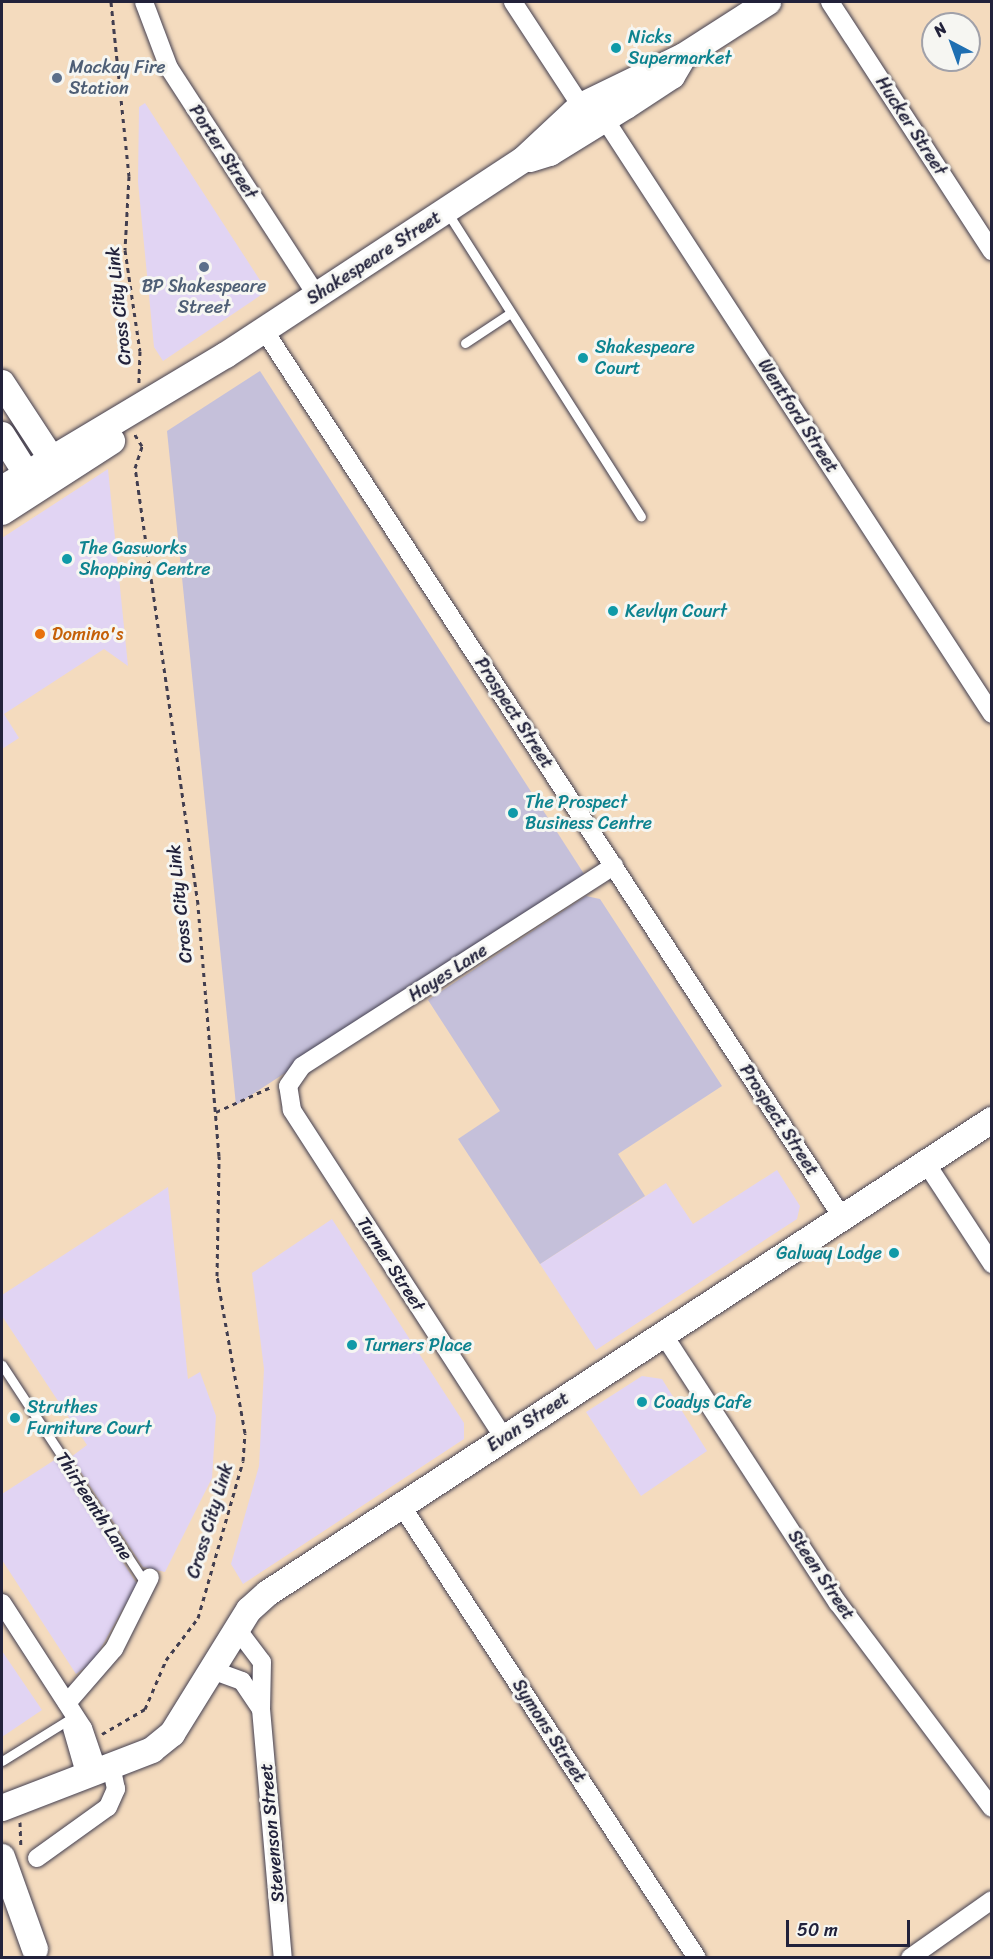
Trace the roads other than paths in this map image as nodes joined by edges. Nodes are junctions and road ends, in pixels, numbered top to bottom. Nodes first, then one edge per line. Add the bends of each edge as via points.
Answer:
1 (144, 2) edge
2 (513, 2) edge
3 (768, 2) edge
4 (830, 2) edge
5 (684, 56) junction
6 (581, 106) junction
7 (604, 118) junction
8 (523, 160) junction
9 (447, 210) junction
10 (992, 251) edge
11 (316, 296) junction
12 (509, 314) junction
13 (264, 330) junction
14 (465, 343) dead end
15 (226, 355) junction
16 (2, 383) edge
17 (30, 426) junction
18 (4, 438) edge
19 (51, 469) junction
20 (26, 473) junction
21 (2, 489) edge
22 (2, 512) edge
23 (641, 516) dead end
24 (992, 714) edge
25 (614, 866) junction
26 (288, 1086) joint
27 (992, 1120) edge
28 (926, 1163) junction
29 (842, 1217) junction
30 (992, 1264) edge
31 (663, 1334) junction
32 (2, 1365) edge
33 (504, 1438) junction
34 (401, 1505) junction
35 (148, 1582) joint
36 (2, 1604) edge
37 (237, 1629) junction
38 (212, 1670) junction
39 (70, 1710) junction
40 (261, 1710) junction
41 (2, 1761) edge
42 (91, 1771) junction
43 (2, 1791) edge
44 (2, 1808) edge
45 (992, 1808) edge
46 (2, 1857) edge
47 (37, 1858) dead end
48 (2, 1895) edge
49 (992, 1900) edge
50 (38, 1953) edge
51 (283, 1958) edge
52 (697, 1958) edge
53 (910, 1958) edge

1 - 11 street, Porter Street via 164,59
2 - 6 street
3 - 5 street, Shakespeare Street
4 - 10 street, Hucker Street
5 - 6 street, Shakespeare Street
5 - 7 street, Shakespeare Street via 672,76
6 - 7 street
6 - 8 street, Shakespeare Street
7 - 8 street, Shakespeare Street via 550,153
7 - 24 street, Wentford Street
8 - 9 street, Shakespeare Street
9 - 11 street, Shakespeare Street
9 - 12 lane
11 - 13 street, Shakespeare Street
12 - 14 lane
12 - 23 lane
13 - 15 street, Shakespeare Street
13 - 25 street, Prospect Street
15 - 19 street, Shakespeare Street
15 - 19 street, Shakespeare Street via 131,429
16 - 17 street
17 - 18 street
17 - 19 street
18 - 20 street
19 - 20 street, Shakespeare Street
19 - 22 street, Shakespeare Street
20 - 21 street, Shakespeare Street
25 - 26 street, Hayes Lane via 302,1066
25 - 29 street, Prospect Street
26 - 33 street, Turner Street via 292,1110
27 - 28 street, Evan Street
28 - 29 street, Evan Street
28 - 30 street
29 - 31 street, Evan Street
31 - 33 street, Evan Street
31 - 45 street, Steen Street via 832,1596
32 - 35 lane, Thirteenth Lane
33 - 34 street, Evan Street
34 - 37 street, Evan Street via 268,1593
34 - 52 street, Symons Street
35 - 39 street, Thirteenth Lane via 106,1660
36 - 39 street
37 - 38 street, Evan Street
37 - 40 street, Stevenson Street via 261,1658
38 - 40 street, Stevenson Street via 242,1680
38 - 42 street, Evan Street via 163,1743
39 - 41 lane
39 - 42 street
39 - 42 street via 87,1739
40 - 51 street, Stevenson Street
42 - 43 street, Evan Street
42 - 44 street, Evan Street
42 - 47 street via 116,1788 108,1807
46 - 50 street
48 - 50 street
49 - 53 street

